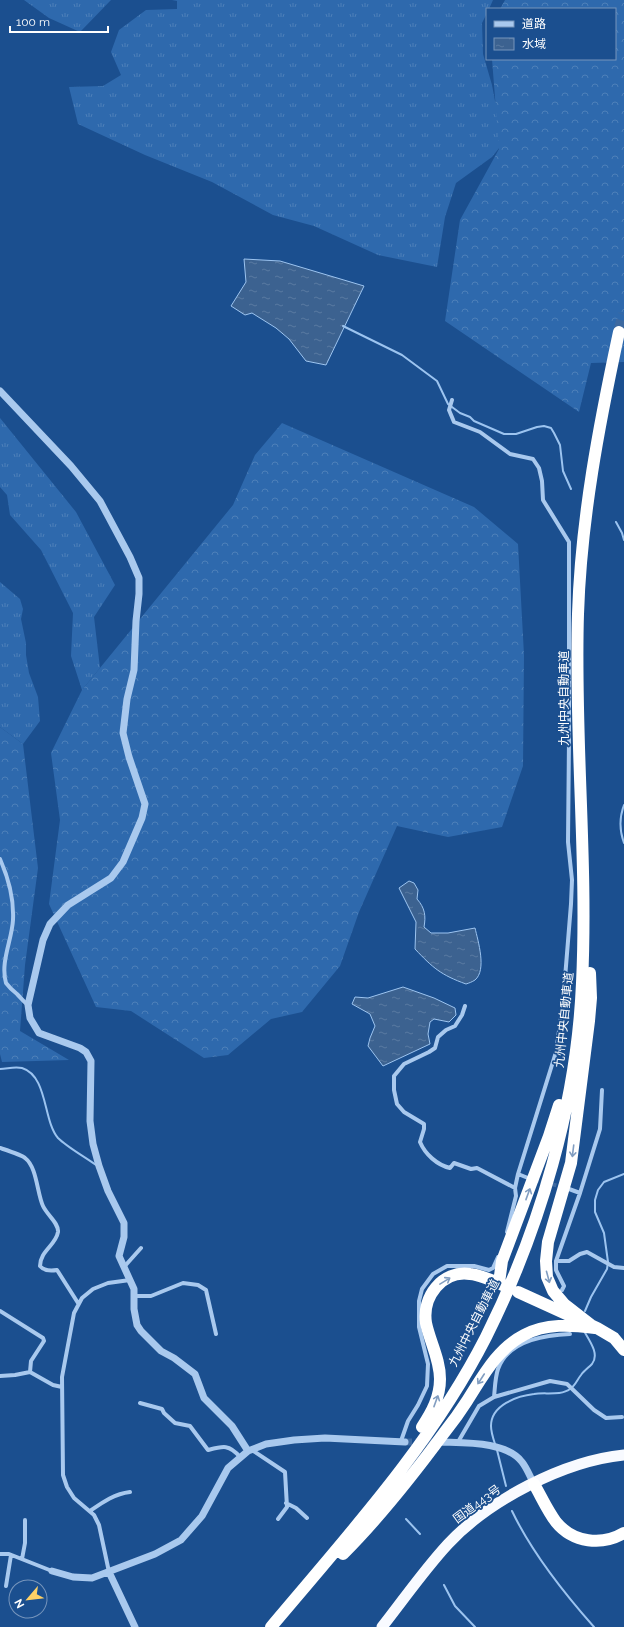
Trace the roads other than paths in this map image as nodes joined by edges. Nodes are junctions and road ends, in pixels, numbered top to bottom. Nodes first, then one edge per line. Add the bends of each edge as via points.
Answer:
1 (621, 335) edge
2 (0, 391) edge
3 (452, 400) dead end
4 (0, 859) edge
5 (583, 862) junction
6 (590, 945) junction
7 (28, 1005) junction
8 (465, 1006) dead end
9 (602, 1090) dead end
10 (0, 1148) edge
11 (518, 1174) junction
12 (528, 1178) dead end
13 (515, 1188) junction
14 (569, 1189) tunnel mouth
15 (580, 1193) junction
16 (141, 1248) dead end
17 (556, 1261) junction
18 (123, 1268) junction
19 (624, 1268) edge
20 (130, 1280) junction
21 (562, 1290) dead end
22 (518, 1292) dead end
23 (134, 1296) junction
24 (78, 1303) junction
25 (0, 1311) edge
26 (594, 1327) junction
27 (216, 1334) dead end
28 (570, 1334) dead end
29 (624, 1350) edge
30 (30, 1372) junction
31 (0, 1376) edge
32 (62, 1387) junction
33 (494, 1397) junction
34 (140, 1403) dead end
35 (622, 1417) dead end
36 (403, 1441) joint
37 (440, 1442) tunnel mouth
38 (458, 1443) junction
39 (250, 1451) junction
40 (624, 1455) edge
41 (240, 1457) junction
42 (534, 1484) junction
43 (130, 1492) dead end
44 (286, 1503) junction
45 (90, 1511) junction
46 (307, 1518) dead end
47 (278, 1519) dead end
48 (25, 1520) dead end
49 (624, 1533) edge
50 (340, 1552) junction
51 (0, 1554) edge
52 (12, 1555) junction
53 (22, 1559) junction
54 (52, 1571) joint
55 (109, 1572) junction
56 (6, 1586) dead end
57 (135, 1627) edge
58 (271, 1627) edge
59 (280, 1627) edge
60 (382, 1627) edge

1 - 5 highway, 九州中央自動車道 via 602,408 583,541 578,611 578,737
1 - 6 highway, 九州中央自動車道 via 598,465 588,542 583,619 582,684
2 - 7 street via 71,466 100,501 130,556 138,578 139,594 134,670 123,733 128,757 145,804 142,818 123,862 111,878 74,901 50,924 43,940
3 - 11 street via 449,410 454,422 480,432 510,454 533,459 539,468 543,500 569,542 568,842 572,880 571,904 563,1003 556,1052
4 - 7 street via 8,878 14,909 12,930 3,957 4,976 6,983
5 - 50 highway, 九州中央自動車道 via 582,988 571,1083 544,1193 528,1239 511,1283 462,1378 430,1431
50 -> 5 highway via 430,1416 438,1398 439,1366 426,1322 425,1309 428,1298 436,1286 457,1274 470,1274 502,1285 502,1261 549,1136 565,1085 576,994
6 -> 26 highway via 591,998 571,1163 548,1242 546,1265 547,1277 558,1298
6 - 50 highway, 九州中央自動車道 via 584,1028 572,1112 551,1190 518,1281 454,1404 418,1459
7 - 18 street via 30,1018 40,1033 80,1048 91,1061 90,1121 93,1144 108,1191 124,1223 124,1237 119,1252
8 - 13 street via 455,1026 438,1037 435,1048 404,1064 394,1076 397,1104 404,1112 424,1124 420,1142 434,1160 450,1168 454,1163 471,1169 477,1168
9 - 15 street via 600,1130
10 - 24 street via 25,1157 34,1171 42,1204 58,1230 45,1250 40,1266 42,1269 57,1270
11 - 12 street
11 - 13 street
13 - 36 street via 516,1196 505,1241 493,1268 489,1270 474,1266 447,1266 433,1274 422,1289 419,1301 419,1327 428,1364 427,1386 408,1421
14 - 15 street
15 - 17 street
16 - 18 street
17 - 19 street via 569,1261 583,1252 591,1253 614,1267
17 - 21 street via 556,1270 564,1286
18 - 20 street
20 - 23 street
20 - 24 street via 98,1286
22 - 26 highway
23 - 27 street via 151,1296 183,1283 198,1285 206,1290
23 - 39 street via 135,1319 141,1331 161,1351 195,1374 204,1398 232,1426
24 - 32 street via 71,1323
25 - 30 street via 43,1338 44,1341 31,1360
26 - 29 highway via 614,1338
26 -> 50 highway via 572,1325 539,1329 510,1344 497,1356 466,1403 413,1474 362,1535
28 - 33 street via 550,1335 512,1350 498,1369
30 - 31 street
30 - 32 street via 53,1385
32 - 45 street via 63,1475 74,1498
33 - 35 street via 550,1381 567,1384 606,1418
33 - 38 street via 479,1406
34 - 41 street via 162,1409 174,1423 190,1426 208,1450 223,1446 233,1449
36 - 39 street via 325,1438 294,1440 266,1444
37 - 38 street
38 - 42 street via 506,1449 521,1461
39 - 41 street
39 - 44 street via 285,1472
40 - 42 highway, 国道443号 via 581,1464
41 - 55 street via 228,1468 202,1516 181,1540 155,1554
42 - 49 highway via 557,1523 573,1536 589,1541 605,1541
42 - 60 highway, 国道443号 via 497,1504 455,1538 419,1578
43 - 45 street via 108,1499
44 - 46 street
44 - 47 street via 287,1507
45 - 55 street via 99,1525
48 - 53 street
50 - 58 highway, 九州中央自動車道
50 - 59 highway, 九州中央自動車道
51 - 52 street
52 - 53 street
52 - 56 street
53 - 54 street
54 - 55 street via 73,1578 92,1578
55 - 57 street

